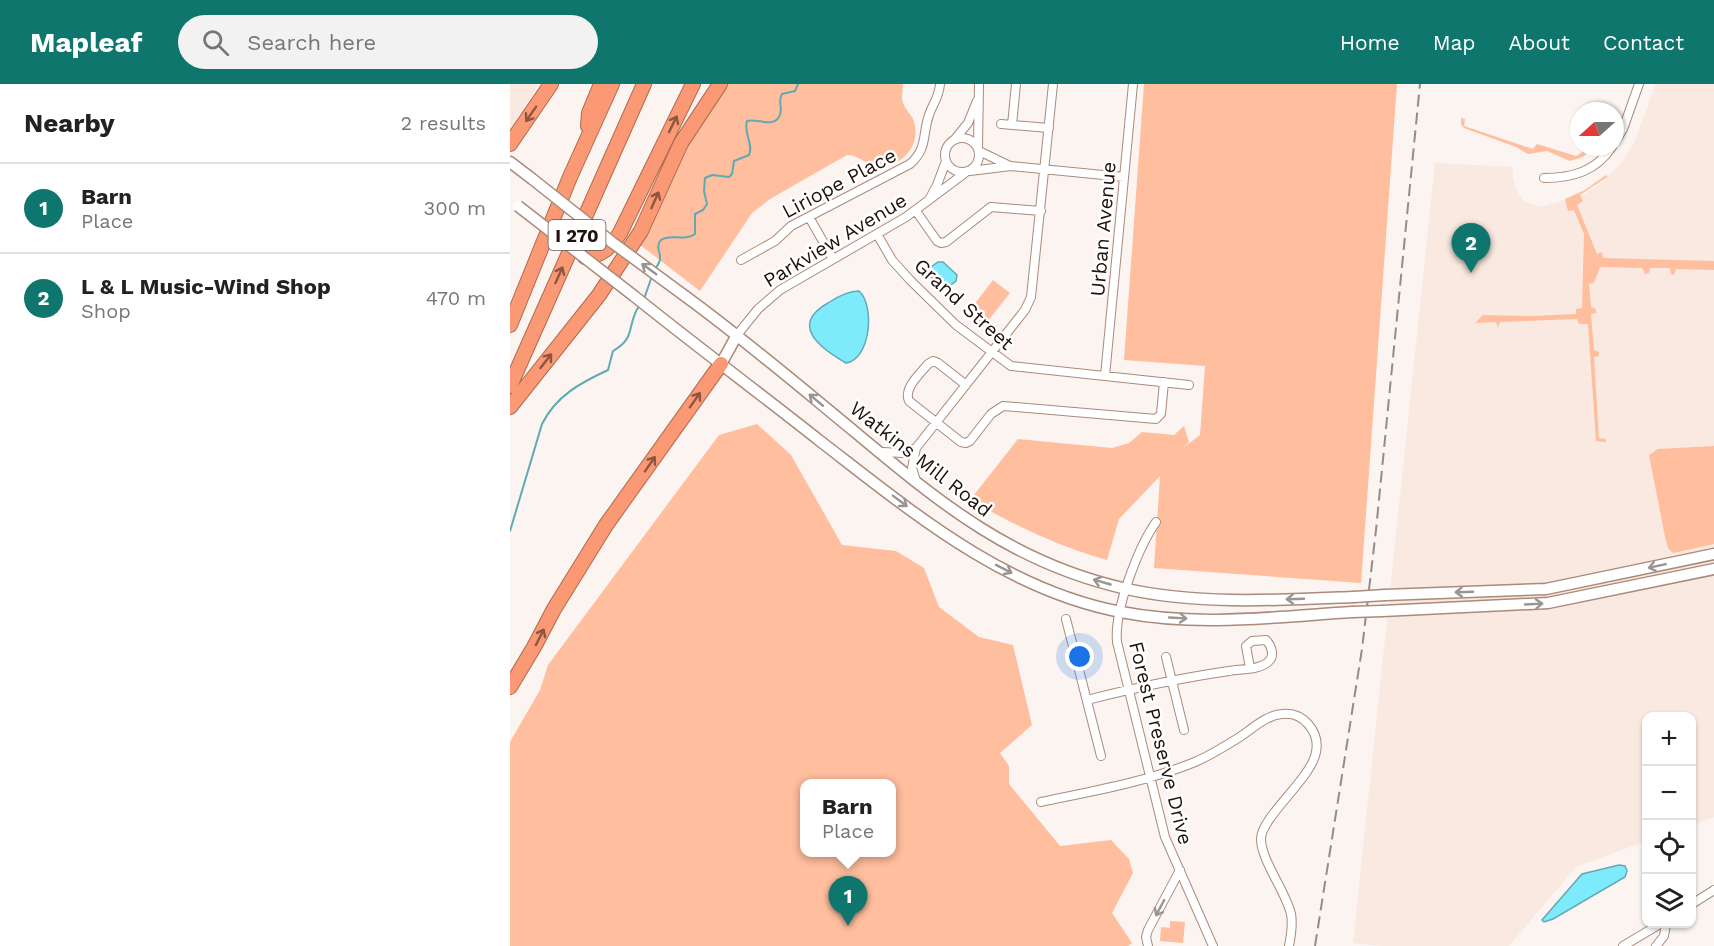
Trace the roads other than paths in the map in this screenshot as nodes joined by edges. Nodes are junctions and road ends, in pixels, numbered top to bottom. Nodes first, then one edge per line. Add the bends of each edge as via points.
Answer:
1 (551, 84) edge
2 (601, 84) edge
3 (612, 84) edge
4 (644, 84) edge
5 (693, 84) edge
6 (720, 84) edge
7 (940, 84) edge
8 (980, 84) edge
9 (1016, 84) edge
10 (1053, 84) edge
11 (1133, 84) edge
12 (1639, 84) edge
13 (979, 94) junction
14 (1001, 124) dead end
15 (1012, 125) junction
16 (1624, 126) edge
17 (1049, 128) junction
18 (953, 140) junction
19 (510, 144) edge
20 (586, 144) junction
21 (978, 149) junction
22 (1604, 156) edge
23 (946, 160) junction
24 (510, 162) edge
25 (1011, 166) junction
26 (1045, 170) junction
27 (968, 172) junction
28 (1124, 177) junction
29 (1544, 178) dead end
30 (928, 202) junction
31 (514, 203) edge
32 (916, 211) junction
33 (1041, 211) junction
34 (809, 217) junction
35 (877, 234) junction
36 (617, 238) junction
37 (746, 247) dead end
38 (751, 255) junction
39 (585, 257) junction
40 (741, 260) dead end
41 (833, 260) junction
42 (510, 325) edge
43 (737, 335) junction
44 (991, 352) junction
45 (721, 364) junction
46 (1105, 376) junction
47 (1164, 382) junction
48 (966, 385) junction
49 (1189, 385) dead end
50 (510, 386) edge
51 (510, 407) edge
52 (936, 423) junction
53 (916, 448) junction
54 (878, 451) junction
55 (918, 485) junction
56 (1156, 522) dead end
57 (1714, 554) edge
58 (1714, 569) edge
59 (1127, 589) junction
60 (1120, 612) junction
61 (1066, 619) dead end
62 (1166, 657) dead end
63 (1250, 668) dead end
64 (1171, 679) junction
65 (510, 687) edge
66 (1129, 689) junction
67 (1087, 700) junction
68 (1184, 730) dead end
69 (1101, 756) dead end
70 (1150, 777) junction
71 (1041, 802) dead end
72 (1180, 870) junction
73 (1714, 890) edge
74 (1696, 901) edge
75 (1653, 928) edge
76 (1665, 928) edge
77 (1148, 946) edge
78 (1213, 946) edge
79 (1289, 946) edge
80 (1623, 946) edge
81 (1656, 946) edge

1 -> 19 highway
2 - 20 highway, I 270 via 589,113
3 - 20 highway, I 270
50 -> 4 highway, I 270
36 -> 5 highway
51 -> 6 highway via 599,295 641,231 681,143
7 - 34 street, Liriope Place via 924,145 916,158 906,167
8 - 13 street
9 - 15 street
10 - 17 street
11 - 28 street, Urban Avenue
12 - 16 street
13 - 18 street via 969,123
13 - 21 street
14 - 15 street
15 - 17 street
17 - 26 street
18 - 21 street via 967,139
18 - 23 street via 947,147
20 - 42 highway, I 270
21 - 25 street
21 - 27 street via 979,160
22 - 29 street via 1581,173
23 - 27 street via 955,172
23 - 30 street, Parkview Avenue
24 - 36 main road, Watkins Mill Road, bridge
25 - 26 street
25 - 27 street
26 - 28 street
26 - 33 street
27 - 30 street, Parkview Avenue
28 - 46 street, Urban Avenue
30 - 32 street, Parkview Avenue
31 - 39 main road, bridge
32 - 33 street via 941,243 991,207
32 - 35 street, Parkview Avenue
33 - 44 street via 1031,297
34 - 38 street, Liriope Place
34 - 41 street
35 - 41 street, Parkview Avenue
35 - 44 street, Grand Street via 903,273
36 - 39 highway via 604,252
43 -> 36 main road, Watkins Mill Road, bridge
37 - 38 street
38 - 40 street, Liriope Place
39 - 45 main road, bridge
41 - 43 street, Parkview Avenue via 780,290
43 - 45 main road
54 -> 43 main road, Watkins Mill Road
44 - 46 street, Grand Street via 1016,367
44 - 48 street
45 -> 60 main road via 953,541 1060,595
65 -> 45 highway via 606,525
46 - 47 street, Grand Street
47 - 49 street, Grand Street
47 - 52 street via 1161,414 1156,419 1003,406 966,443
48 - 52 street
48 - 52 street via 938,363 928,364 906,396
52 - 53 street
53 - 54 street via 903,453
53 - 55 street via 912,468
54 - 55 main road, Watkins Mill Road
59 -> 55 main road, Watkins Mill Road via 1067,572 1028,555 975,526
56 - 59 street, Forest Preserve Drive via 1143,543
57 -> 59 main road, Watkins Mill Road, bridge via 1546,589 1276,600
60 -> 58 main road, bridge via 1215,620 1548,603
59 - 60 street, Forest Preserve Drive
60 - 66 street, Forest Preserve Drive via 1117,642
61 - 67 street
62 - 64 street
63 - 64 street
64 - 66 street
64 - 68 street
66 - 67 street
66 - 70 street, Forest Preserve Drive
67 - 69 street
70 - 71 street
70 - 72 street, Forest Preserve Drive via 1165,837
70 - 79 street via 1214,752 1276,715 1295,715 1310,726 1317,744 1313,762 1261,838 1290,912
72 -> 77 street via 1148,930
72 - 78 street, Forest Preserve Drive
73 - 74 street
75 - 80 street
76 - 81 street

